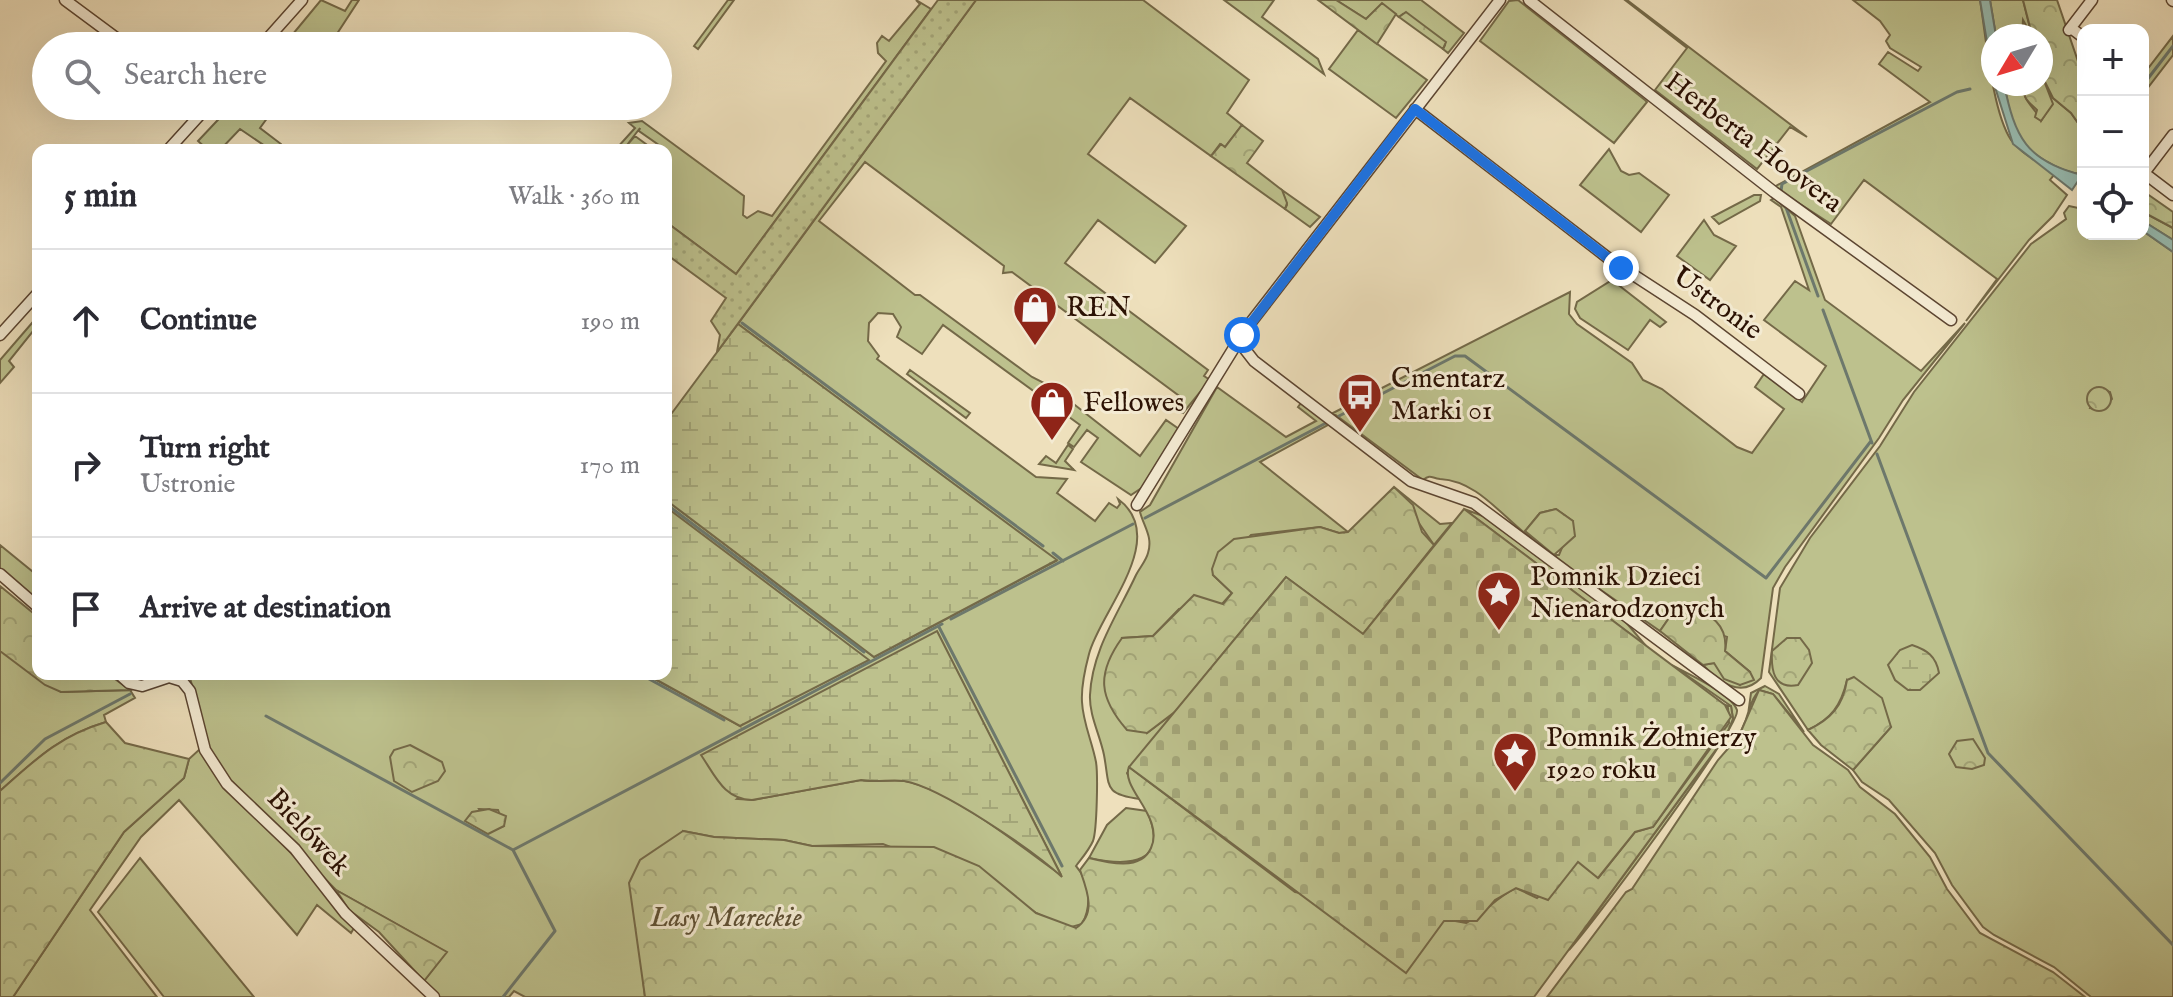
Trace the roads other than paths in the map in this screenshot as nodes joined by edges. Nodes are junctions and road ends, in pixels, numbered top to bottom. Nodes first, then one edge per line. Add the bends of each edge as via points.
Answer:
1 (65, 0) edge
2 (302, 0) edge
3 (1500, 0) edge
4 (1529, 0) edge
5 (2092, 0) edge
6 (108, 32) edge
7 (273, 32) edge
8 (2077, 33) edge
9 (1415, 109) junction
10 (195, 120) edge
11 (2173, 135) edge
12 (173, 144) edge
13 (2173, 195) edge
14 (32, 300) edge
15 (1951, 320) dead end
16 (0, 335) edge
17 (1240, 343) junction
18 (1799, 394) dead end
19 (1137, 505) dead end
20 (0, 574) edge
21 (32, 602) edge
22 (126, 680) edge
23 (160, 680) edge
24 (179, 680) edge
25 (1739, 700) dead end
26 (434, 997) edge

1 - 6 street
2 - 7 street
3 - 9 street
4 - 15 street, Herberta Hoovera via 1791,205
5 - 8 street via 2070,29
9 - 17 street
9 - 18 street, Ustronie via 1612,261 1695,315
10 - 12 street
11 - 13 street via 2144,173
14 - 16 street
17 - 19 street
17 - 25 street via 1254,361 1411,481 1474,503
20 - 21 street
22 - 23 street, Bielówek via 142,686
24 - 26 street, Bielówek via 190,691 215,768 304,858 345,913

